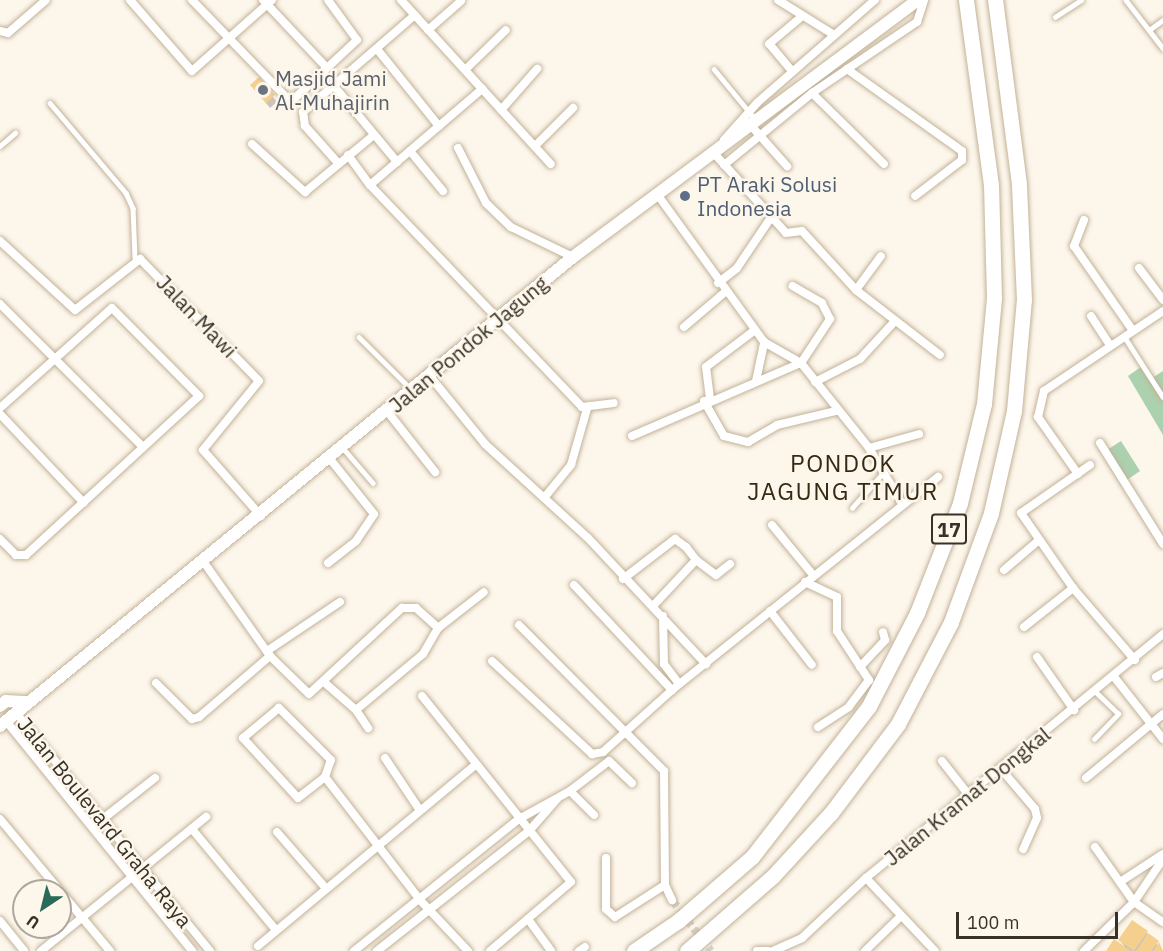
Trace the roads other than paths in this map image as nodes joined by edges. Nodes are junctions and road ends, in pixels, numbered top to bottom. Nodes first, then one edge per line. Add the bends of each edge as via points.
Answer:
1 (46, 0) edge
2 (130, 0) edge
3 (192, 0) edge
4 (327, 0) edge
5 (401, 0) edge
6 (778, 0) edge
7 (875, 0) edge
8 (924, 0) edge
9 (966, 0) edge
10 (995, 0) edge
11 (1081, 0) edge
12 (1126, 0) edge
13 (461, 1) edge
14 (268, 2) edge
15 (915, 3) edge
16 (414, 15) junction
17 (1055, 17) dead end
18 (800, 18) dead end
19 (1163, 20) edge
20 (428, 30) junction
21 (506, 30) dead end
22 (1149, 30) junction
23 (0, 31) edge
24 (834, 34) junction
25 (230, 40) junction
26 (1163, 48) edge
27 (377, 49) junction
28 (327, 68) junction
29 (537, 69) dead end
30 (714, 69) dead end
31 (847, 69) junction
32 (465, 70) junction
33 (792, 71) junction
34 (334, 86) junction
35 (482, 89) junction
36 (812, 93) junction
37 (50, 103) dead end
38 (573, 108) dead end
39 (501, 110) junction
40 (753, 122) junction
41 (439, 126) junction
42 (15, 133) dead end
43 (374, 135) junction
44 (252, 144) dead end
45 (0, 146) edge
46 (535, 146) junction
47 (458, 148) dead end
48 (716, 148) junction
49 (410, 151) junction
50 (348, 155) junction
51 (396, 162) junction
52 (338, 163) junction
53 (551, 164) dead end
54 (884, 164) dead end
55 (724, 165) junction
56 (787, 166) dead end
57 (370, 185) junction
58 (443, 191) dead end
59 (657, 194) junction
60 (915, 196) dead end
61 (770, 219) junction
62 (1084, 220) dead end
63 (0, 241) edge
64 (880, 256) dead end
65 (573, 257) junction
66 (135, 258) junction
67 (1139, 268) dead end
68 (718, 283) junction
69 (793, 286) dead end
70 (856, 290) junction
71 (724, 292) junction
72 (1163, 300) edge
73 (0, 304) edge
74 (1163, 311) edge
75 (1091, 316) dead end
76 (500, 317) junction
77 (894, 322) junction
78 (684, 327) dead end
79 (755, 330) junction
80 (1133, 331) junction
81 (1124, 336) junction
82 (359, 337) dead end
83 (764, 342) junction
84 (1110, 345) junction
85 (940, 355) dead end
86 (55, 357) junction
87 (801, 363) junction
88 (429, 375) junction
89 (756, 381) junction
90 (815, 381) junction
91 (412, 390) junction
92 (1163, 397) edge
93 (707, 400) junction
94 (614, 403) dead end
95 (0, 408) edge
96 (586, 409) junction
97 (387, 411) junction
98 (836, 411) junction
99 (0, 414) edge
100 (919, 434) dead end
101 (632, 436) dead end
102 (1100, 443) dead end
103 (143, 447) junction
104 (343, 448) junction
105 (869, 448) junction
106 (330, 459) junction
107 (1090, 465) dead end
108 (435, 472) dead end
109 (883, 473) junction
110 (1078, 474) junction
111 (938, 477) dead end
112 (373, 483) dead end
113 (544, 498) junction
114 (84, 503) junction
115 (903, 505) junction
116 (852, 508) dead end
117 (261, 516) junction
118 (772, 525) dead end
119 (0, 539) edge
120 (1038, 541) junction
121 (1163, 544) edge
122 (696, 560) junction
123 (203, 561) junction
124 (328, 563) dead end
125 (730, 564) dead end
126 (1004, 570) dead end
127 (813, 575) junction
128 (623, 579) junction
129 (805, 582) junction
130 (574, 585) dead end
131 (1073, 588) junction
132 (484, 592) dead end
133 (340, 602) dead end
134 (653, 606) junction
135 (770, 611) junction
136 (663, 616) junction
137 (519, 625) dead end
138 (1024, 627) dead end
139 (438, 628) junction
140 (883, 632) dead end
141 (1162, 638) edge
142 (269, 653) junction
143 (1037, 657) dead end
144 (1135, 660) junction
145 (492, 661) dead end
146 (706, 664) junction
147 (812, 665) dead end
148 (860, 667) junction
149 (1115, 678) junction
150 (325, 683) junction
151 (156, 684) dead end
152 (675, 687) junction
153 (1096, 693) junction
154 (422, 696) dead end
155 (2, 700) edge
156 (28, 702) junction
157 (356, 710) junction
158 (1074, 710) junction
159 (1163, 714) edge
160 (6, 718) edge
161 (1151, 723) junction
162 (818, 727) dead end
163 (368, 728) dead end
164 (624, 735) junction
165 (1094, 739) dead end
166 (1163, 739) edge
167 (385, 758) dead end
168 (942, 761) dead end
169 (475, 765) junction
170 (1001, 769) junction
171 (155, 777) dead end
172 (326, 777) junction
173 (1086, 778) dead end
174 (632, 783) dead end
175 (570, 791) junction
176 (968, 794) junction
177 (557, 798) junction
178 (419, 809) junction
179 (594, 815) dead end
180 (206, 817) dead end
181 (104, 818) junction
182 (519, 819) junction
183 (0, 820) edge
184 (192, 830) junction
185 (529, 831) junction
186 (277, 832) dead end
187 (378, 846) junction
188 (1095, 847) dead end
189 (1023, 849) dead end
190 (1163, 856) edge
191 (606, 858) dead end
192 (142, 869) junction
193 (131, 877) junction
194 (866, 878) junction
195 (1120, 882) junction
196 (665, 885) junction
197 (324, 886) junction
198 (420, 900) junction
199 (672, 900) tunnel mouth
200 (1134, 902) junction
201 (429, 911) junction
202 (901, 916) junction
203 (83, 917) junction
204 (528, 919) junction
205 (0, 921) edge
206 (1163, 922) edge
207 (276, 930) junction
208 (258, 946) dead end
209 (24, 951) edge
210 (41, 951) edge
211 (110, 951) edge
212 (192, 951) edge
213 (210, 951) edge
214 (354, 951) edge
215 (377, 951) edge
216 (468, 951) edge
217 (490, 951) edge
218 (551, 951) edge
219 (634, 951) edge
220 (687, 951) edge
221 (757, 951) edge
222 (768, 951) edge
223 (773, 951) edge
224 (865, 951) edge
225 (936, 951) edge
226 (1084, 951) edge

1 - 23 street via 8,33
2 - 25 street via 192,71
3 - 25 street
4 - 28 street via 357,39
5 - 16 street
6 - 24 street
7 - 24 street
8 - 31 street via 917,22
9 - 219 highway, 17 via 991,185 994,298 984,404 960,503 917,613 869,706 752,857 678,921
10 - 220 highway, 17 via 1019,184 1024,300 1014,411 991,513 951,622 898,724 787,861
11 - 17 lane
12 - 22 lane
13 - 20 street
14 - 25 street
14 - 28 street
15 - 40 street, Jalan Pondok Jagung
16 - 20 street
16 - 27 street
18 - 33 street via 770,44
19 - 22 lane
20 - 32 street
21 - 32 street
22 - 26 lane
24 - 33 street
25 - 28 street via 287,98 295,98
27 - 34 street
27 - 41 street
29 - 39 street
30 - 40 lane
31 - 36 street
31 - 60 street via 962,151 962,160
32 - 35 street
33 - 40 street
34 - 43 street
34 - 52 street via 301,119
35 - 39 street
35 - 41 street
36 - 40 street
36 - 54 street
37 - 66 lane via 126,193 133,208
38 - 46 street
39 - 46 street
40 - 48 street, Jalan Pondok Jagung
40 - 55 street
40 - 56 street
41 - 49 street
42 - 45 lane
43 - 50 street
43 - 51 street
44 - 52 street via 305,192
46 - 53 street
47 - 65 street via 486,203 511,227
48 - 55 street
48 - 59 street, Jalan Pondok Jagung
49 - 51 street
49 - 58 street
50 - 52 street
50 - 57 street
51 - 57 street
55 - 61 street
57 - 76 street
59 - 65 street, Jalan Pondok Jagung
59 - 68 street
61 - 68 street via 737,268
61 - 70 street via 786,233 801,231
62 - 80 street via 1074,246
63 - 66 street via 75,310
64 - 70 street
65 - 76 street, Jalan Pondok Jagung
66 - 117 street, Jalan Mawi via 259,381 203,450
67 - 72 street
68 - 71 street
69 - 87 street via 822,303 830,319
70 - 77 street
71 - 78 street
71 - 79 street
73 - 86 street
74 - 80 street
75 - 84 street
76 - 88 street, Jalan Pondok Jagung
76 - 96 street
77 - 85 street
77 - 90 street via 860,359
79 - 83 street
79 - 93 street via 706,367
80 - 81 street
81 - 84 street
81 - 92 lane
82 - 91 lane
83 - 87 street
83 - 89 street
84 - 110 street via 1044,391 1038,417
86 - 95 street
86 - 103 street
86 - 103 street via 104,311 120,311 198,391
87 - 89 street
87 - 90 street
88 - 91 street, Jalan Pondok Jagung
88 - 113 street via 485,444
89 - 93 street
90 - 98 street
91 - 97 street, Jalan Pondok Jagung
93 - 98 street via 724,436 748,442 777,425
93 - 101 street
94 - 96 street
96 - 113 street via 571,465
97 - 104 street, Jalan Pondok Jagung
97 - 108 street
98 - 105 street
99 - 114 street
100 - 105 street
102 - 121 street
103 - 114 street
104 - 106 street, Jalan Pondok Jagung
104 - 112 lane
105 - 109 street
106 - 117 street, Jalan Pondok Jagung
106 - 124 street via 374,513 356,541
107 - 110 street
109 - 115 street
109 - 116 lane
110 - 120 street via 1021,513
111 - 115 street
113 - 128 street
114 - 119 street via 26,555 13,553
115 - 127 street
117 - 123 street, Jalan Pondok Jagung
118 - 127 street
120 - 126 street
120 - 131 street
122 - 125 street via 716,575
122 - 128 street via 675,539
122 - 134 street
123 - 142 street
123 - 156 street, Jalan Pondok Jagung
127 - 129 street
128 - 134 street
129 - 135 street
129 - 148 street via 837,597 837,631
130 - 152 street
131 - 138 street
131 - 144 street
132 - 139 street
133 - 142 street
134 - 136 street
135 - 146 street
135 - 147 street
136 - 146 street
136 - 152 street via 664,664
137 - 164 street
139 - 150 street via 416,608 402,608
139 - 157 street via 423,654
140 - 148 street via 885,640
141 - 144 street, Jalan Kramat Dongkal
142 - 150 street via 306,693
142 - 151 street via 199,717 192,719
143 - 158 street
144 - 149 street, Jalan Kramat Dongkal
145 - 164 street via 592,754
146 - 152 street
148 - 162 street via 869,682 849,707
149 - 153 street, Jalan Kramat Dongkal
149 - 161 street
150 - 157 street
152 - 164 street
153 - 158 street, Jalan Kramat Dongkal
153 - 165 lane via 1118,714
154 - 169 street
155 - 156 street
155 - 160 street, Jalan Boulevard Graha Raya
156 - 160 street, Jalan Pondok Jagung
157 - 163 street
158 - 170 street, Jalan Kramat Dongkal
159 - 161 street
160 - 181 street, Jalan Boulevard Graha Raya
160 - 193 street, Jalan Boulevard Graha Raya
161 - 166 street
161 - 173 street
164 - 196 street via 664,771
167 - 178 street
168 - 176 street
169 - 178 street
169 - 182 street
170 - 176 street, Jalan Kramat Dongkal
170 - 189 street via 1035,809 1036,818
171 - 181 street
172 - 172 street via 298,798 243,738 279,708 330,760
172 - 187 street
174 - 175 street via 609,760
175 - 177 street
175 - 179 street
176 - 194 street, Jalan Kramat Dongkal
177 - 182 street
177 - 185 street
178 - 187 street
180 - 184 street
181 - 192 street, Jalan Boulevard Graha Raya
182 - 185 street
182 - 198 street
183 - 203 street
184 - 192 street
184 - 207 street
185 - 201 street
185 - 204 street via 571,882
186 - 197 street
187 - 197 street
187 - 198 street
188 - 195 street
190 - 195 street
190 - 200 street
191 - 196 street via 606,909 615,917
192 - 193 street
192 - 213 street, Jalan Boulevard Graha Raya
193 - 203 street
193 - 212 street, Jalan Boulevard Graha Raya
194 - 202 street
194 - 223 street, Jalan Kramat Dongkal via 802,938
195 - 200 street
196 - 199 street
197 - 207 street
198 - 201 street
198 - 214 street
200 - 206 street
200 - 226 street
201 - 215 street
201 - 216 street
202 - 224 street
202 - 225 street
203 - 210 street
203 - 211 street
204 - 217 street
204 - 218 street
205 - 209 street
207 - 208 street
221 - 222 street

